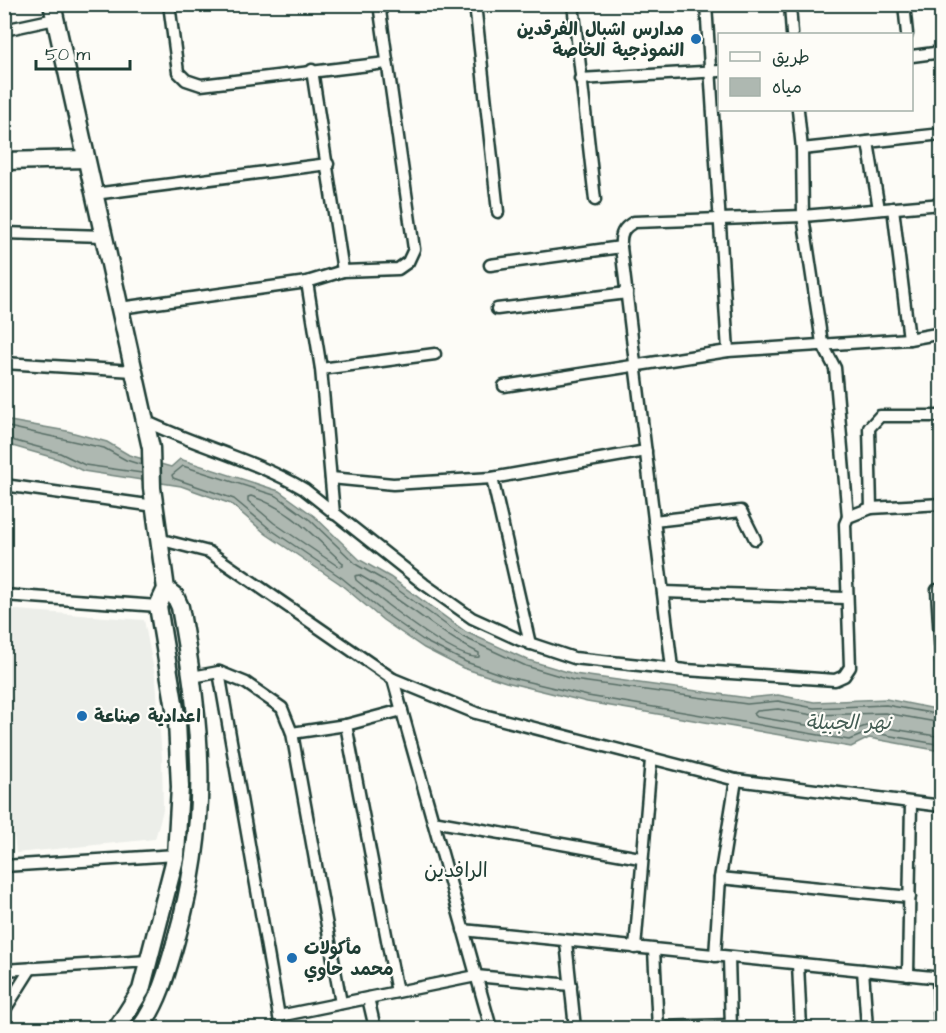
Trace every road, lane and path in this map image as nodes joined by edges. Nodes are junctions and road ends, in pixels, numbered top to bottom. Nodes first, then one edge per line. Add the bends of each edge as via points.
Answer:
1 (169, 4) edge
2 (379, 4) edge
3 (475, 4) edge
4 (573, 4) edge
5 (706, 4) edge
6 (790, 4) edge
7 (904, 4) edge
8 (54, 12) edge
9 (4, 30) edge
10 (792, 33) edge
11 (906, 33) edge
12 (942, 52) edge
13 (913, 56) edge
14 (386, 63) junction
15 (312, 70) junction
16 (715, 72) edge
17 (580, 79) junction
18 (798, 111) edge
19 (942, 134) edge
20 (868, 142) junction
21 (802, 149) junction
22 (87, 159) junction
23 (4, 161) edge
24 (327, 164) junction
25 (94, 194) junction
26 (595, 200) dead end
27 (942, 204) edge
28 (893, 208) junction
29 (879, 209) junction
30 (498, 213) dead end
31 (803, 216) junction
32 (719, 220) junction
33 (4, 234) edge
34 (104, 236) junction
35 (621, 247) junction
36 (489, 265) dead end
37 (343, 271) junction
38 (307, 282) junction
39 (627, 293) junction
40 (120, 308) junction
41 (497, 309) dead end
42 (942, 333) edge
43 (909, 339) junction
44 (822, 343) junction
45 (728, 351) junction
46 (435, 354) dead end
47 (4, 363) edge
48 (636, 365) junction
49 (321, 369) junction
50 (134, 371) junction
51 (504, 386) dead end
52 (942, 417) edge
53 (145, 422) junction
54 (646, 451) junction
55 (331, 478) junction
56 (492, 478) junction
57 (4, 485) edge
58 (942, 504) edge
59 (154, 506) junction
60 (871, 508) junction
61 (334, 514) junction
62 (848, 517) junction
63 (654, 521) junction
64 (158, 539) junction
65 (755, 539) dead end
66 (166, 589) junction
67 (937, 590) dead end
68 (663, 592) junction
69 (4, 596) edge
70 (846, 598) junction
71 (158, 606) junction
72 (180, 607) junction
73 (530, 644) junction
74 (672, 668) junction
75 (219, 672) junction
76 (942, 673) edge
77 (192, 677) junction
78 (393, 679) junction
79 (402, 710) junction
80 (346, 725) junction
81 (292, 733) junction
82 (651, 760) junction
83 (736, 780) junction
84 (911, 803) junction
85 (942, 806) edge
86 (433, 820) junction
87 (176, 855) junction
88 (640, 858) junction
89 (4, 866) edge
90 (720, 878) junction
91 (910, 897) junction
92 (463, 930) junction
93 (566, 942) junction
94 (635, 948) junction
95 (654, 950) junction
96 (715, 956) junction
97 (729, 957) junction
98 (148, 961) junction
99 (798, 964) junction
100 (31, 968) junction
101 (4, 970) edge
102 (863, 970) junction
103 (908, 975) junction
104 (476, 976) junction
105 (940, 978) edge
106 (570, 985) junction
107 (397, 992) junction
108 (368, 998) junction
109 (341, 1003) junction
110 (4, 1011) edge
111 (279, 1016) junction
112 (731, 1027) edge
113 (658, 1028) edge
114 (117, 1029) edge
115 (140, 1029) edge
116 (281, 1029) edge
117 (375, 1029) edge
118 (491, 1029) edge
119 (575, 1029) edge
120 (801, 1029) edge
121 (867, 1029) edge
122 (940, 1029) edge

1 - 15 street via 178,72 186,80 201,85
2 - 14 street
3 - 30 street
4 - 17 street
5 - 16 street
6 - 10 street
7 - 11 street
8 - 9 street
8 - 22 street
12 - 13 street
14 - 15 street
14 - 37 street via 414,249 408,262 398,269
15 - 24 street
16 - 17 street
16 - 32 street
17 - 26 street
18 - 21 street
19 - 20 street
20 - 21 street
20 - 29 street
21 - 31 street
22 - 23 street
22 - 25 street
24 - 25 street
24 - 37 street
25 - 34 street
27 - 28 street
28 - 29 street
28 - 43 street
29 - 31 street
31 - 32 street
31 - 44 street
32 - 35 street via 634,222 625,227
32 - 45 street
33 - 34 street
34 - 40 street
35 - 36 street
35 - 39 street
37 - 38 street
38 - 40 street
38 - 49 street
39 - 41 street
39 - 48 street
40 - 50 street
42 - 43 street
43 - 44 street
44 - 45 street
44 - 62 street via 835,368
45 - 48 street
46 - 49 street
47 - 50 street
48 - 51 street
48 - 54 street
49 - 55 street
50 - 53 street
52 - 60 street via 880,416 869,428
53 - 59 street via 151,448
53 - 61 street via 283,477
54 - 56 street
54 - 63 street
55 - 56 street via 393,484
55 - 61 street
56 - 73 street
57 - 59 street
58 - 60 street
59 - 64 street
60 - 62 street
61 - 73 street via 472,618
62 - 70 street
63 - 65 street via 741,511
63 - 68 street
64 - 66 street
64 - 78 street via 209,552
66 - 71 street
66 - 72 street
67 - 76 street
68 - 70 street
68 - 74 street
69 - 71 street
70 - 74 street via 850,667 835,680
71 - 72 street
71 - 87 street via 177,722 180,787
72 - 77 street
73 - 74 street via 574,658
75 - 77 street
75 - 81 street via 246,683 282,708
75 - 111 street
77 - 115 street via 201,765 195,859 161,990
78 - 79 street
78 - 82 street via 476,713
79 - 80 street
79 - 86 street
80 - 81 street
80 - 107 street
81 - 109 street
82 - 83 street
82 - 88 street
83 - 84 street
83 - 90 street
84 - 85 street
84 - 91 street
86 - 88 street
86 - 92 street
87 - 89 street
87 - 98 street
88 - 94 street
90 - 91 street
90 - 96 street
91 - 103 street
92 - 93 street
92 - 104 street
93 - 94 street
93 - 106 street
94 - 95 street
95 - 96 street
95 - 113 street
96 - 97 street
97 - 99 street
97 - 112 street
98 - 100 street
98 - 114 street via 141,990
99 - 102 street
99 - 120 street
100 - 101 street
100 - 110 street
102 - 103 street
102 - 121 street
103 - 105 street
104 - 106 street
104 - 107 street
104 - 118 street
105 - 122 street
106 - 119 street
107 - 108 street
108 - 109 street
108 - 117 street
109 - 111 street
111 - 116 street
112 - 113 street

